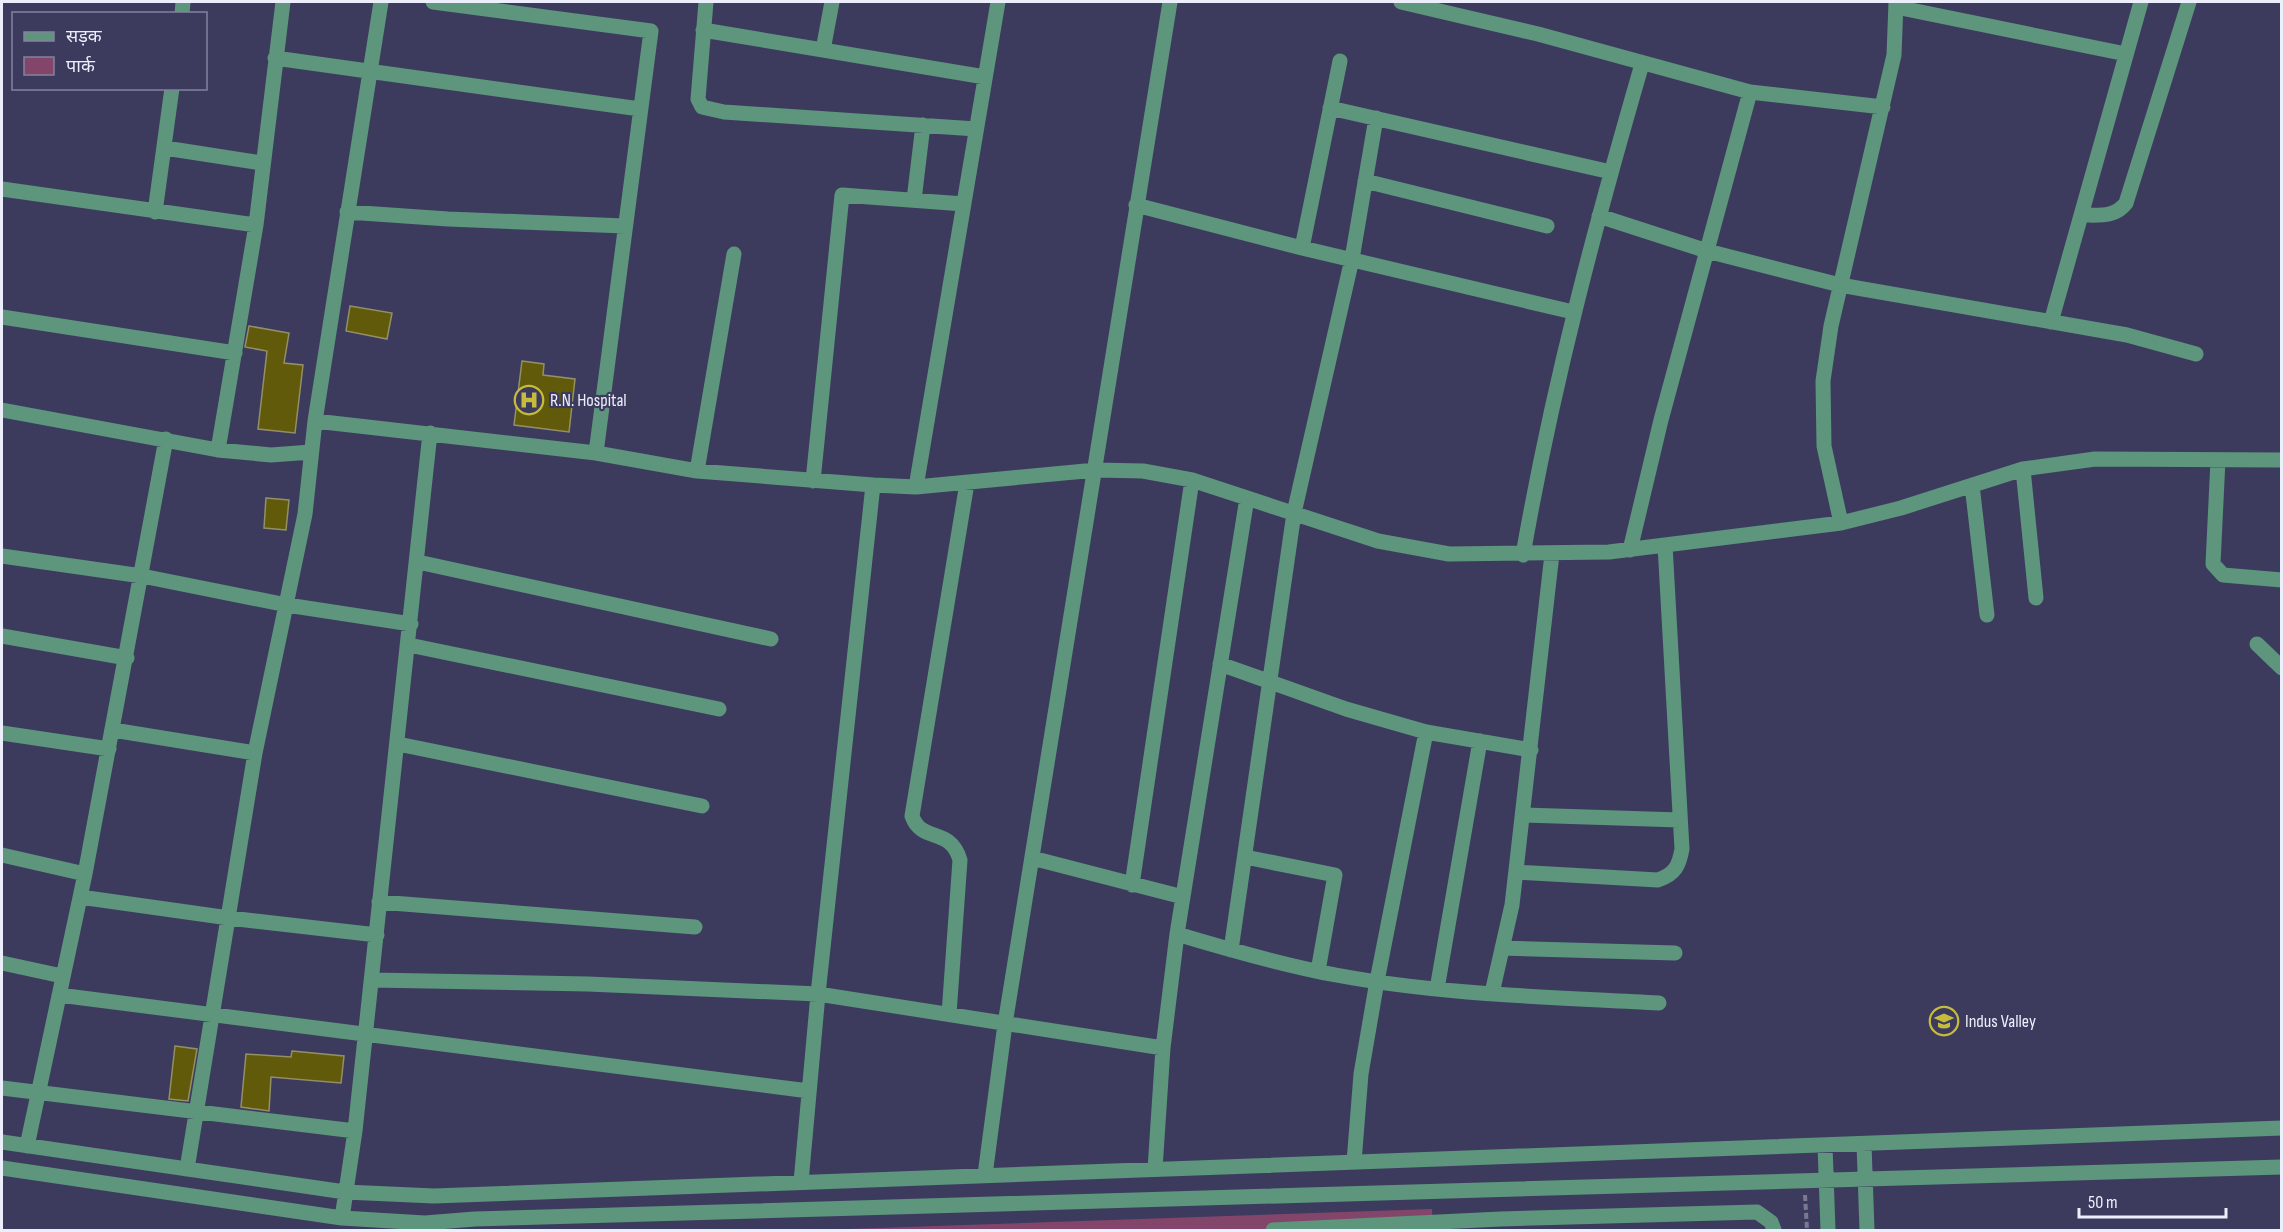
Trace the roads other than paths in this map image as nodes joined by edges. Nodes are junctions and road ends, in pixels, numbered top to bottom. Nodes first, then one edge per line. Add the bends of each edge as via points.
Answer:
1 (283, 2) edge
2 (381, 2) edge
3 (433, 2) edge
4 (706, 2) edge
5 (832, 2) edge
6 (998, 2) edge
7 (1170, 2) edge
8 (1401, 2) edge
9 (2141, 2) edge
10 (2189, 2) edge
11 (1896, 4) edge
12 (703, 30) junction
13 (823, 50) junction
14 (2127, 54) junction
15 (275, 58) junction
16 (1340, 61) dead end
17 (1642, 64) junction
18 (368, 72) junction
19 (985, 77) junction
20 (172, 90) edge
21 (1750, 92) junction
22 (1883, 107) junction
23 (1330, 108) junction
24 (640, 109) junction
25 (1376, 118) junction
26 (923, 125) junction
27 (976, 129) junction
28 (165, 148) junction
29 (262, 163) junction
30 (1611, 172) junction
31 (1365, 181) junction
32 (2, 189) edge
33 (914, 200) junction
34 (964, 204) junction
35 (1136, 205) junction
36 (155, 212) junction
37 (347, 212) junction
38 (2081, 215) junction
39 (1599, 216) junction
40 (256, 225) junction
41 (625, 226) junction
42 (1547, 226) dead end
43 (1302, 248) junction
44 (1707, 251) junction
45 (734, 255) dead end
46 (1352, 259) junction
47 (1840, 285) junction
48 (1573, 312) junction
49 (2, 317) edge
50 (2051, 322) junction
51 (235, 353) junction
52 (2196, 354) dead end
53 (2, 410) edge
54 (315, 422) junction
55 (430, 433) junction
56 (166, 439) junction
57 (218, 450) junction
58 (311, 452) junction
59 (596, 453) junction
60 (2217, 460) junction
61 (2282, 460) edge
62 (2023, 469) junction
63 (1096, 470) junction
64 (697, 471) junction
65 (1192, 480) junction
66 (813, 481) junction
67 (967, 483) junction
68 (873, 485) junction
69 (1972, 485) junction
70 (916, 487) junction
71 (1246, 498) junction
72 (1294, 513) junction
73 (1841, 523) junction
74 (1665, 545) junction
75 (1630, 550) junction
76 (1552, 554) junction
77 (1524, 555) junction
78 (2, 556) edge
79 (418, 562) junction
80 (142, 576) junction
81 (2282, 580) edge
82 (2036, 598) dead end
83 (287, 605) junction
84 (1987, 615) dead end
85 (411, 624) junction
86 (2, 636) edge
87 (771, 639) dead end
88 (2257, 644) dead end
89 (409, 645) junction
90 (127, 658) junction
91 (1220, 663) junction
92 (2282, 668) edge
93 (1270, 682) junction
94 (719, 709) dead end
95 (113, 730) junction
96 (1426, 732) junction
97 (2, 733) edge
98 (1480, 741) junction
99 (398, 744) junction
100 (109, 749) junction
101 (1531, 750) junction
102 (255, 753) junction
103 (702, 806) dead end
104 (1523, 815) junction
105 (1680, 820) junction
106 (2, 855) edge
107 (1245, 857) junction
108 (1032, 858) junction
109 (1516, 873) junction
110 (85, 874) junction
111 (1132, 885) junction
112 (80, 897) junction
113 (1183, 897) junction
114 (379, 902) junction
115 (229, 918) junction
116 (695, 927) dead end
117 (1177, 934) junction
118 (377, 935) junction
119 (1502, 948) junction
120 (1231, 950) junction
121 (1675, 952) dead end
122 (2, 963) edge
123 (1318, 971) junction
124 (62, 976) junction
125 (372, 980) junction
126 (1377, 981) junction
127 (1437, 989) junction
128 (1492, 993) junction
129 (818, 994) junction
130 (58, 995) junction
131 (1659, 1003) dead end
132 (950, 1014) junction
133 (214, 1016) junction
134 (1005, 1024) junction
135 (366, 1034) junction
136 (1163, 1048) junction
137 (2, 1088) edge
138 (809, 1091) junction
139 (38, 1092) junction
140 (197, 1113) junction
141 (2282, 1128) edge
142 (355, 1131) junction
143 (2, 1142) edge
144 (1864, 1144) junction
145 (1825, 1145) junction
146 (27, 1146) junction
147 (1354, 1162) junction
148 (2282, 1167) edge
149 (2, 1168) edge
150 (1155, 1169) junction
151 (187, 1170) junction
152 (985, 1175) junction
153 (1865, 1180) junction
154 (1826, 1181) junction
155 (801, 1182) junction
156 (345, 1192) junction
157 (342, 1218) junction
158 (475, 1225) edge
159 (1273, 1230) edge
160 (1774, 1230) edge
161 (1828, 1230) edge
162 (1867, 1230) edge

1 - 15 street
2 - 18 street
3 - 24 street via 651,31
4 - 12 street
5 - 13 street
6 - 19 street
7 - 35 street
8 - 17 street via 1538,34
9 - 14 street
10 - 38 street via 2126,203 2120,211 2108,215
11 - 14 street
11 - 22 street via 1894,55
12 - 13 street
12 - 26 street via 698,99 702,107 711,111
13 - 19 street
14 - 38 street
15 - 18 street
15 - 29 street
16 - 23 street
17 - 21 street
17 - 30 street
18 - 24 street
18 - 37 street
19 - 27 street
20 - 28 street
21 - 22 street
21 - 44 street
22 - 47 street
23 - 25 street
23 - 43 street
24 - 41 street
25 - 30 street
25 - 31 street
26 - 27 street
26 - 33 street
27 - 34 street
28 - 29 street
28 - 36 street
29 - 40 street
30 - 39 street
31 - 42 street
31 - 46 street
32 - 36 street
33 - 34 street
33 - 66 street via 842,195
34 - 70 street
35 - 43 street
35 - 63 street
36 - 40 street
37 - 41 street
37 - 54 street
38 - 50 street
39 - 44 street
39 - 48 street
40 - 51 street
41 - 59 street
43 - 46 street
44 - 47 street
44 - 75 street
45 - 64 street
46 - 48 street
46 - 72 street
47 - 50 street
47 - 73 street via 1823,381 1824,446
48 - 77 street via 1543,444
49 - 51 street
50 - 52 street
51 - 57 street
53 - 56 street
54 - 55 street
54 - 58 street
55 - 59 street
55 - 79 street
56 - 57 street
56 - 80 street
57 - 58 street via 271,455
58 - 83 street via 305,514
59 - 64 street
60 - 61 street
60 - 62 street via 2095,459
60 - 81 street via 2213,564 2223,574
62 - 69 street
62 - 82 street
63 - 65 street via 1143,471
63 - 67 street
63 - 108 street
64 - 66 street
65 - 71 street
65 - 111 street
66 - 68 street
67 - 70 street
67 - 132 street via 912,816 915,825 956,847 960,860
68 - 70 street
68 - 129 street
69 - 73 street
69 - 84 street
71 - 72 street
71 - 91 street
72 - 77 street via 1378,541 1449,554
72 - 93 street
73 - 74 street
74 - 75 street
74 - 105 street
75 - 76 street
76 - 77 street
76 - 101 street
78 - 80 street
79 - 85 street
79 - 87 street
80 - 83 street
80 - 90 street
83 - 85 street
83 - 102 street
85 - 89 street
86 - 90 street
88 - 92 street
89 - 94 street
89 - 99 street
90 - 95 street
91 - 93 street
91 - 113 street
93 - 96 street
93 - 107 street
95 - 100 street
95 - 102 street
96 - 98 street
96 - 126 street
97 - 100 street
98 - 101 street
98 - 127 street
99 - 103 street
99 - 114 street
100 - 110 street
101 - 104 street
102 - 115 street
104 - 105 street
104 - 109 street
105 - 109 street via 1680,864 1672,876 1658,880
106 - 110 street
107 - 120 street
107 - 123 street via 1335,875
108 - 111 street
108 - 134 street
109 - 119 street
110 - 112 street
111 - 113 street
112 - 115 street
112 - 124 street
113 - 117 street
114 - 116 street
114 - 118 street
115 - 118 street
115 - 133 street
117 - 120 street
117 - 136 street
118 - 125 street
119 - 121 street
119 - 128 street
120 - 123 street
122 - 124 street
123 - 126 street
124 - 130 street
125 - 129 street via 600,984
125 - 135 street
126 - 127 street
126 - 147 street via 1361,1074
127 - 128 street
128 - 131 street
129 - 132 street
129 - 138 street
130 - 133 street
130 - 139 street
132 - 134 street
133 - 135 street
133 - 140 street
134 - 136 street
134 - 152 street
135 - 138 street
135 - 142 street
136 - 150 street
137 - 139 street
138 - 155 street
139 - 140 street
139 - 146 street
140 - 142 street
140 - 151 street
141 - 144 street
142 - 156 street
143 - 146 street
144 - 145 street
144 - 153 street
145 - 147 street
145 - 154 street
146 - 151 street
147 - 150 street
148 - 153 street
149 - 157 street
150 - 152 street
151 - 156 street
152 - 155 street
153 - 154 street
153 - 162 street
154 - 158 street
154 - 161 street
155 - 156 street via 434,1196
156 - 157 street
157 - 158 street
159 - 160 street via 1757,1212 1771,1222

